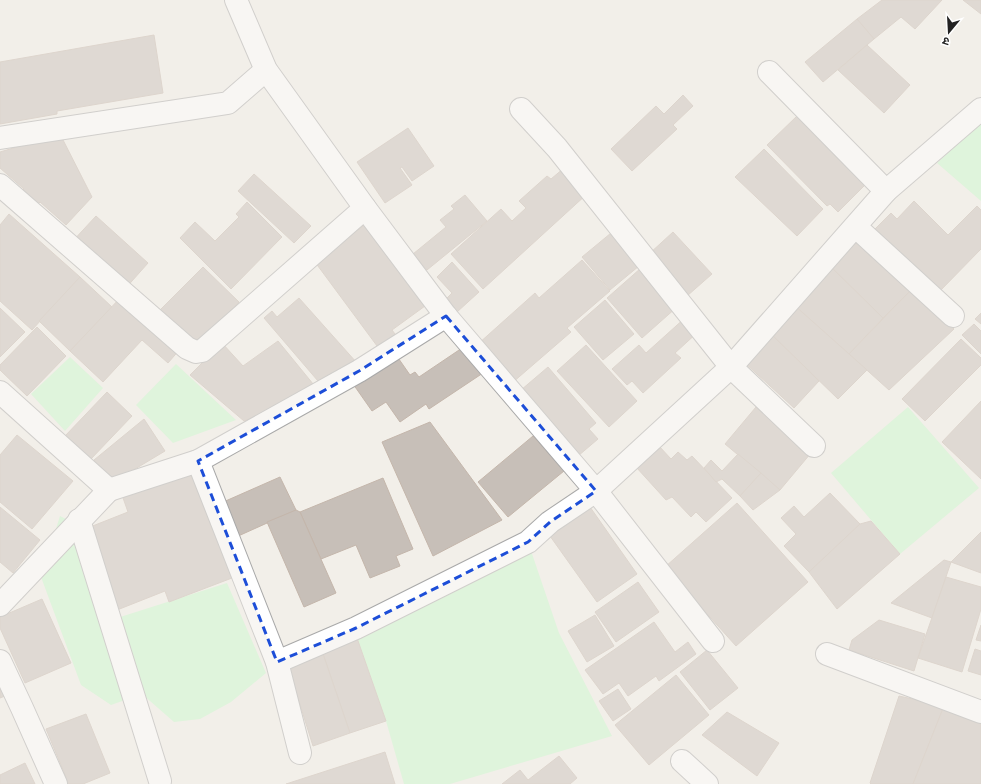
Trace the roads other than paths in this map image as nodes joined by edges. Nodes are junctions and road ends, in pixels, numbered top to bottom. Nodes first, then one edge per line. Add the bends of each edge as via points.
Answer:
1 (236, 0) edge
2 (266, 70) junction
3 (769, 72) dead end
4 (521, 109) dead end
5 (981, 109) edge
6 (0, 138) edge
7 (0, 185) edge
8 (886, 191) junction
9 (365, 208) junction
10 (856, 227) junction
11 (446, 316) junction
12 (953, 316) dead end
13 (731, 367) junction
14 (0, 392) edge
15 (814, 446) dead end
16 (198, 461) junction
17 (109, 490) junction
18 (596, 491) junction
19 (79, 520) junction
20 (0, 605) edge
21 (713, 641) dead end
22 (827, 654) dead end
23 (0, 661) edge
24 (276, 662) junction
25 (981, 712) edge
26 (300, 753) dead end
27 (682, 761) dead end
28 (160, 781) dead end
29 (56, 784) edge
30 (707, 784) edge

1 - 2 street
2 - 6 street via 228,103
2 - 9 street
3 - 8 street
4 - 13 street via 557,148
5 - 8 street
7 - 9 street via 186,348 196,352 202,351
8 - 10 street
9 - 11 street
10 - 12 street
10 - 13 street
11 - 16 street via 359,371
11 - 18 street
13 - 15 street
13 - 18 street
14 - 17 street
16 - 17 street
16 - 24 street
17 - 19 street
18 - 21 street
18 - 24 street via 550,522 528,542 356,628
19 - 20 street
19 - 28 street
22 - 25 street
23 - 29 street
24 - 26 street
27 - 30 street

